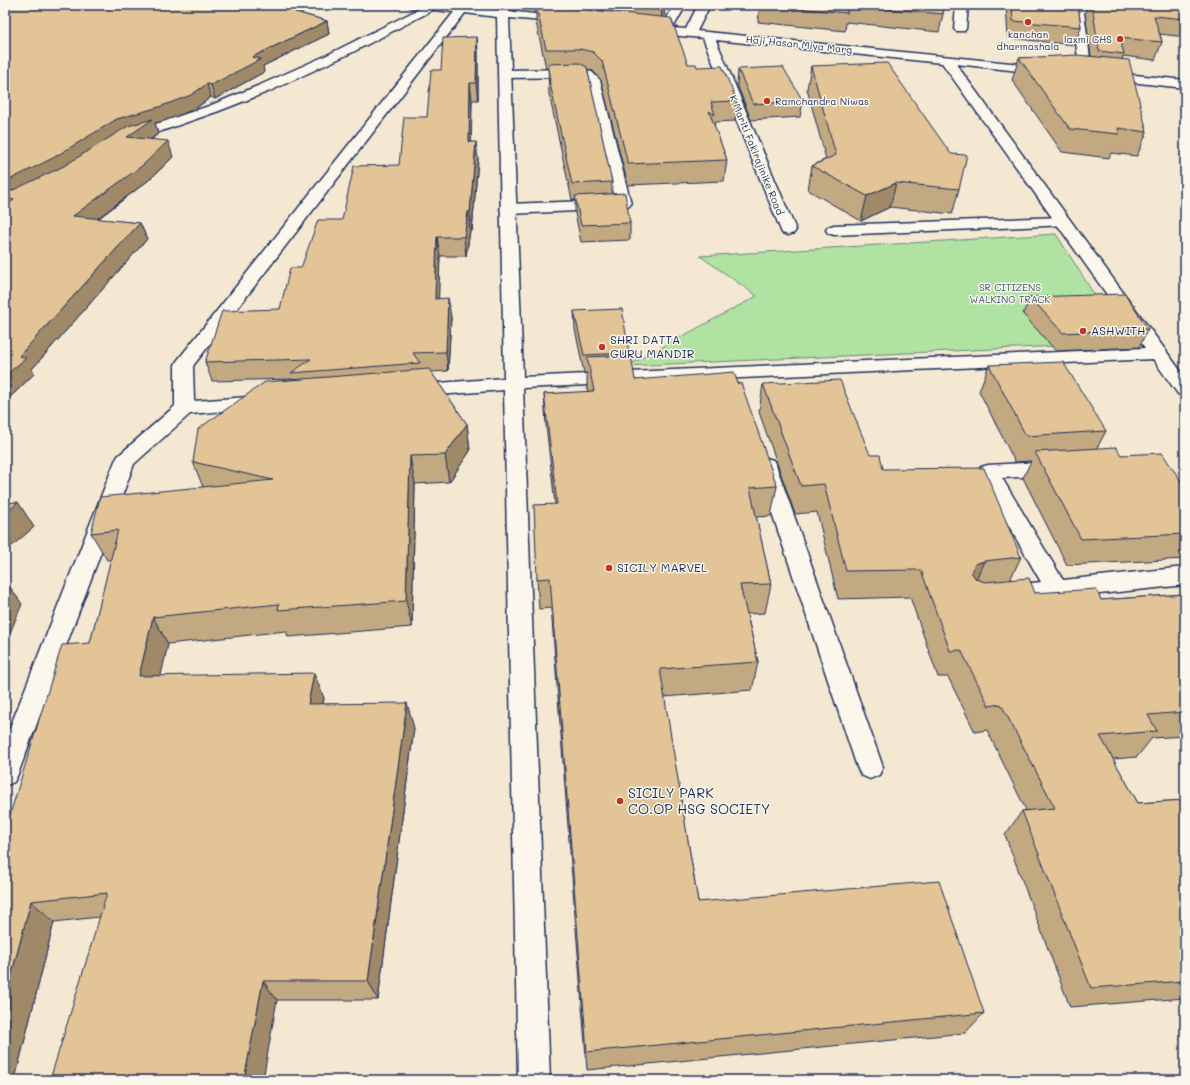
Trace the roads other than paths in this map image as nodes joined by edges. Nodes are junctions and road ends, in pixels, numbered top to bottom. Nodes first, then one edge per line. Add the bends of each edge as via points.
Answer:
1 (414, 5) edge
2 (680, 5) edge
3 (704, 5) edge
4 (962, 5) edge
5 (1036, 5) edge
6 (430, 7) junction
7 (1077, 7) edge
8 (1129, 9) edge
9 (462, 10) junction
10 (502, 14) junction
11 (580, 22) edge
12 (635, 28) edge
13 (960, 29) dead end
14 (666, 31) junction
15 (690, 33) junction
16 (708, 35) junction
17 (946, 60) junction
18 (1055, 71) edge
19 (1070, 72) edge
20 (504, 74) junction
21 (1086, 74) junction
22 (1185, 84) edge
23 (115, 145) edge
24 (508, 209) junction
25 (1063, 222) junction
26 (788, 230) dead end
27 (834, 230) dead end
28 (1158, 353) junction
29 (734, 373) junction
30 (513, 384) junction
31 (1185, 390) edge
32 (396, 392) edge
33 (742, 396) edge
34 (279, 401) edge
35 (185, 408) junction
36 (760, 448) edge
37 (1072, 467) edge
38 (1185, 576) edge
39 (1057, 590) junction
40 (987, 597) edge
41 (870, 767) dead end
42 (5, 774) edge
43 (534, 1080) edge

1 - 6 street
2 - 14 street
3 - 15 street
4 - 13 street
5 - 7 street
6 - 9 street
6 - 23 street via 346,52 264,89 169,125 128,137
7 - 8 street
7 - 21 street
9 - 10 street
9 - 35 street via 184,365
10 - 11 street
10 - 20 street
12 - 14 street, Haji Hasan Miya Marg
14 - 15 street, Haji Hasan Miya Marg
15 - 16 street, Haji Hasan Miya Marg
16 - 17 street, Haji Hasan Miya Marg
16 - 26 street, K Mariti Fakirajinike Road
17 - 18 street, Haji Hasan Miya Marg
17 - 25 street
19 - 21 street
20 - 24 street
20 - 24 street via 580,73 594,80 623,204
21 - 22 street
24 - 30 street
25 - 27 street
25 - 28 street
28 - 29 street
28 - 31 street
29 - 30 street
29 - 33 street
30 - 32 street
30 - 43 street
34 - 35 street
35 - 42 street via 125,462
36 - 41 street
37 - 39 street via 988,472
38 - 39 street
39 - 40 street

